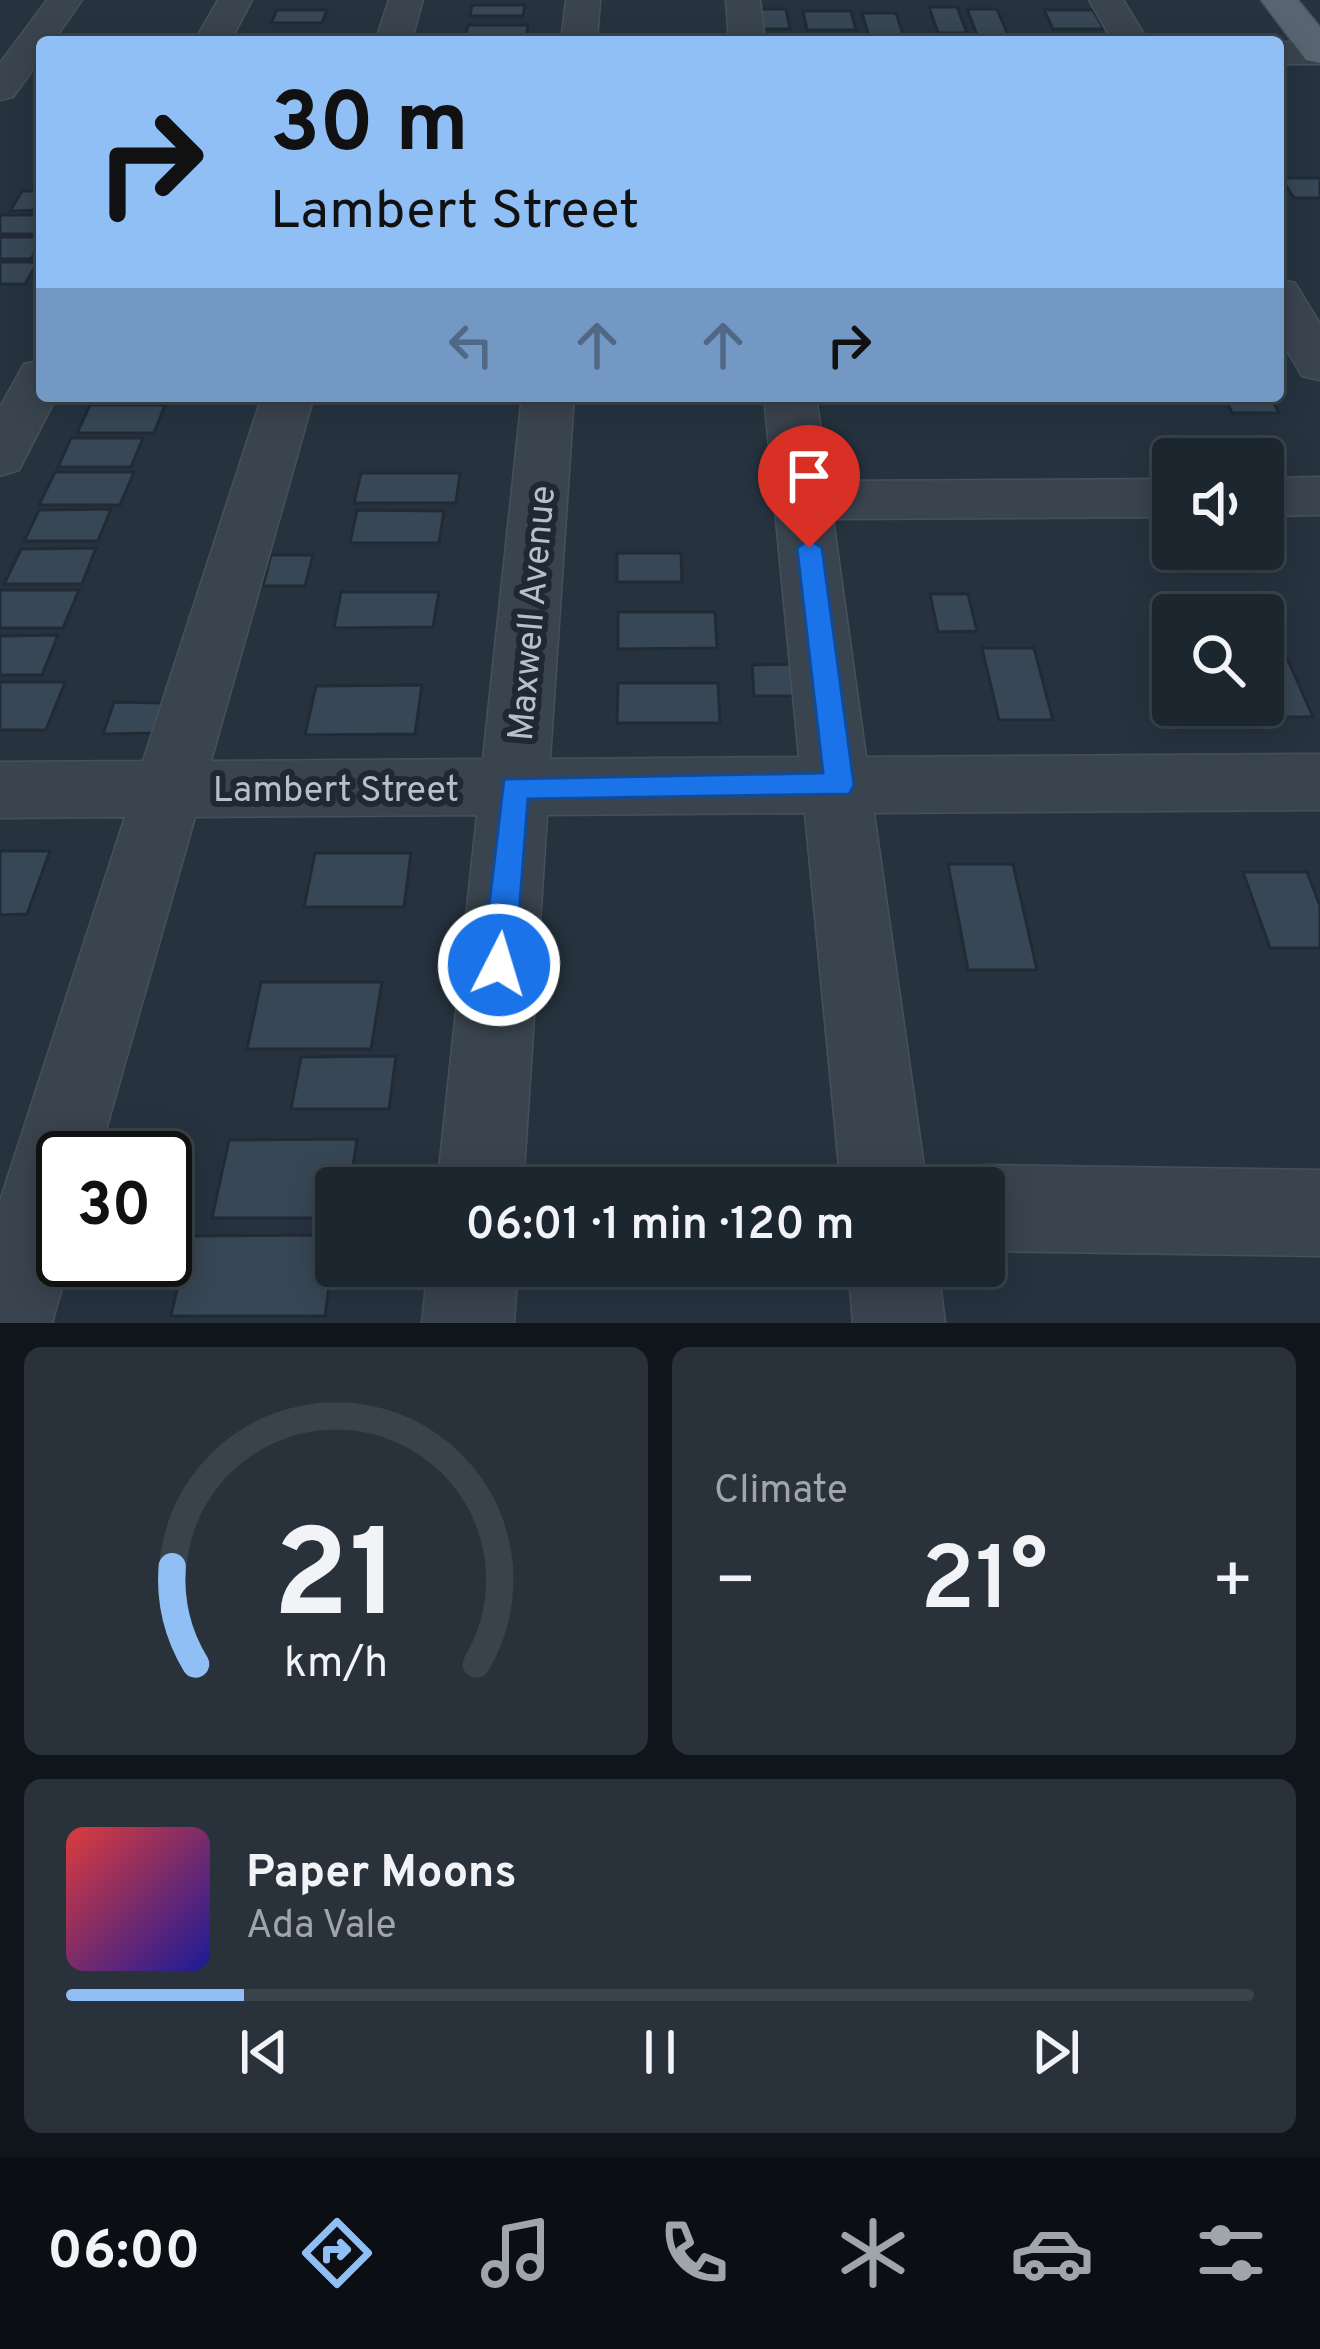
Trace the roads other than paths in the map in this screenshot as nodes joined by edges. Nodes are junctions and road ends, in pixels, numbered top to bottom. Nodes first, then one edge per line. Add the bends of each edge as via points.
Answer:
1 (65, 0) edge
2 (235, 0) edge
3 (406, 0) edge
4 (583, 0) edge
5 (742, 0) edge
6 (1106, 0) edge
7 (1279, 0) edge
8 (37, 36) edge
9 (215, 36) edge
10 (395, 36) edge
11 (580, 36) edge
12 (746, 36) edge
13 (1127, 36) edge
14 (1320, 52) edge
15 (1284, 53) edge
16 (22, 56) edge
17 (0, 89) edge
18 (1291, 304) edge
19 (1320, 365) edge
20 (36, 387) edge
21 (286, 402) edge
22 (547, 402) edge
23 (791, 402) edge
24 (0, 458) edge
25 (1320, 496) edge
26 (1152, 497) edge
27 (1284, 497) edge
28 (803, 500) junction
29 (1320, 782) edge
30 (839, 785) junction
31 (514, 787) junction
32 (171, 789) junction
33 (0, 790) edge
34 (482, 1167) edge
35 (882, 1167) edge
36 (1005, 1208) edge
37 (1320, 1213) edge
38 (471, 1287) edge
39 (895, 1287) edge
40 (6, 1323) edge
41 (468, 1323) edge
42 (899, 1323) edge

1 - 8 street
2 - 9 street
3 - 10 street
4 - 11 street
5 - 12 street
6 - 13 street
7 - 14 main road
14 - 15 street
16 - 17 street
18 - 19 street
20 - 24 street
21 - 32 street
22 - 31 street, Maxwell Avenue
23 - 28 street
25 - 27 street
26 - 28 street
28 - 30 street
29 - 30 street, Lambert Street
30 - 31 street, Lambert Street
30 - 35 street
31 - 32 street, Lambert Street
31 - 34 street, Maxwell Avenue
32 - 33 street, Lambert Street
32 - 40 street
36 - 37 street
38 - 41 street
39 - 42 street

